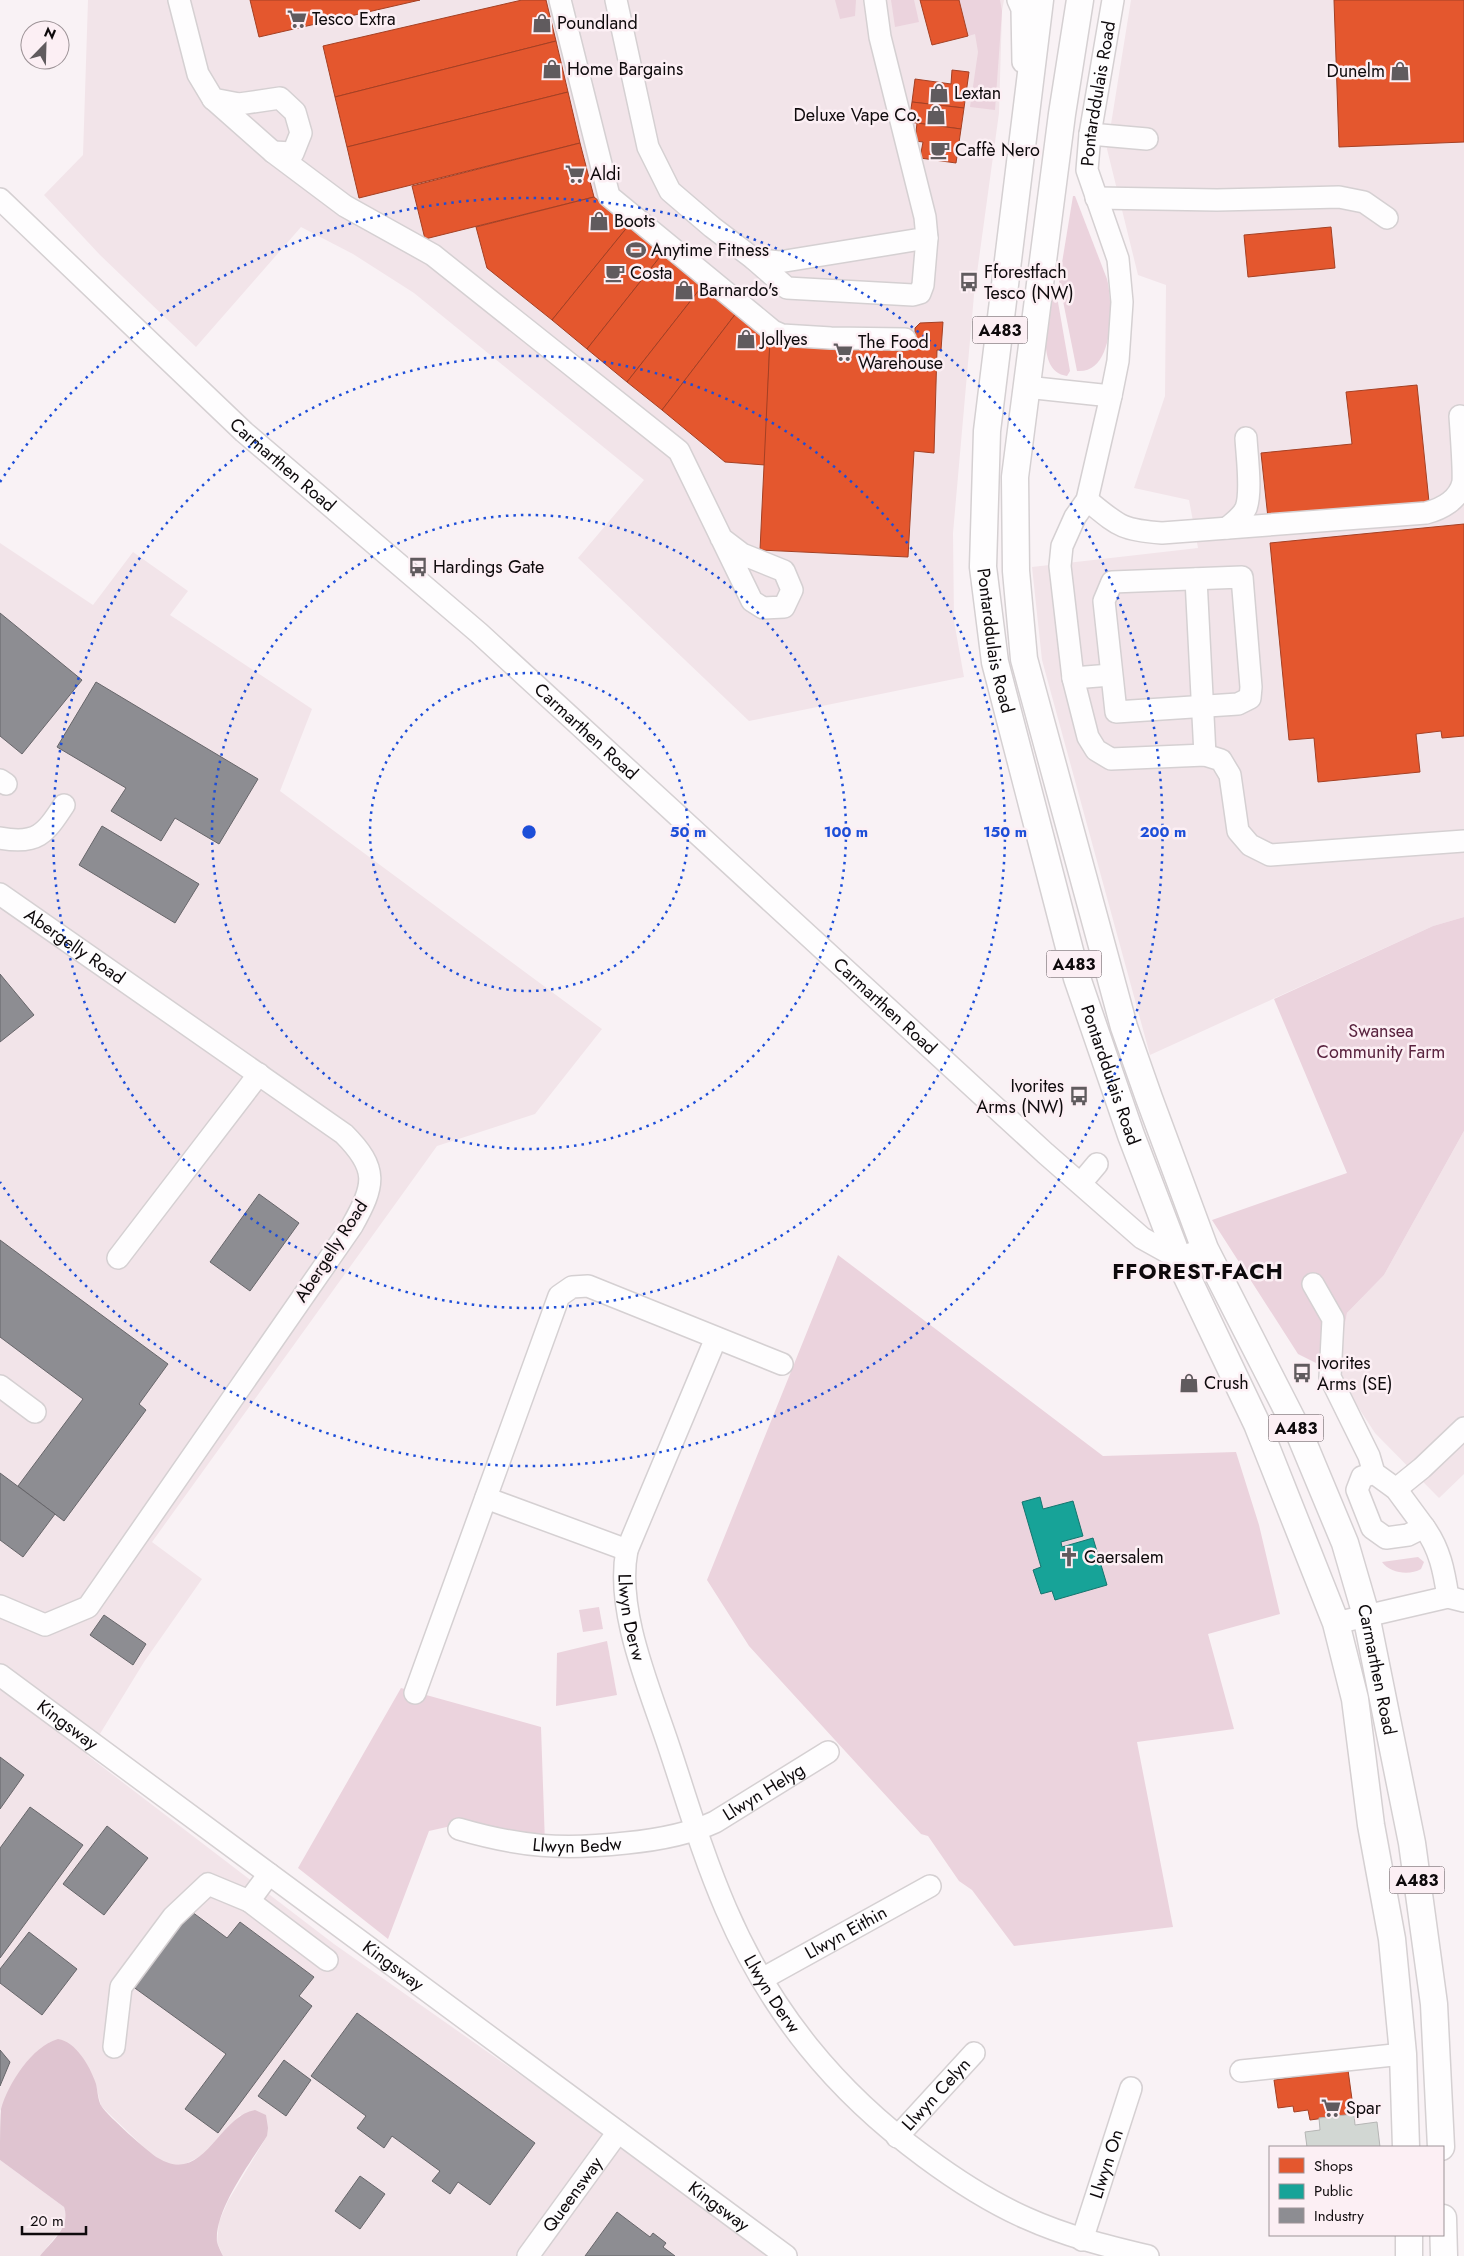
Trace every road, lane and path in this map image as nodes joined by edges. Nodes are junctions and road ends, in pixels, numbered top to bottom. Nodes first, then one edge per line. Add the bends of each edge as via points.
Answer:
1 (179, 0) edge
2 (560, 0) edge
3 (616, 0) edge
4 (875, 0) edge
5 (1018, 0) edge
6 (1040, 0) edge
7 (1080, 0) edge
8 (1113, 0) edge
9 (213, 98) junction
10 (1025, 114) junction
11 (1090, 134) junction
12 (1147, 139) dead end
13 (273, 152) junction
14 (1096, 198) junction
15 (0, 199) edge
16 (1387, 218) dead end
17 (927, 238) junction
18 (754, 259) junction
19 (905, 339) dead end
20 (1026, 387) junction
21 (1111, 396) junction
22 (1460, 416) dead end
23 (1246, 438) dead end
24 (1087, 500) junction
25 (1227, 528) junction
26 (721, 538) dead end
27 (1196, 579) junction
28 (1111, 675) junction
29 (1073, 678) junction
30 (1202, 706) junction
31 (1206, 756) junction
32 (64, 805) dead end
33 (0, 838) edge
34 (1464, 841) edge
35 (0, 894) edge
36 (258, 1074) junction
37 (1097, 1164) dead end
38 (1081, 1183) junction
39 (1205, 1249) junction
40 (118, 1258) dead end
41 (1178, 1258) junction
42 (1313, 1284) dead end
43 (716, 1338) junction
44 (782, 1364) dead end
45 (0, 1386) edge
46 (35, 1412) dead end
47 (1464, 1428) edge
48 (1374, 1474) junction
49 (1396, 1489) junction
50 (486, 1498) junction
51 (1416, 1531) junction
52 (627, 1550) junction
53 (1456, 1599) edge
54 (0, 1606) edge
55 (1366, 1615) junction
56 (1336, 1623) junction
57 (0, 1675) edge
58 (415, 1693) dead end
59 (828, 1752) dead end
60 (459, 1829) dead end
61 (697, 1831) junction
62 (269, 1874) junction
63 (930, 1886) dead end
64 (248, 1901) junction
65 (327, 1960) dead end
66 (762, 1979) junction
67 (114, 2047) dead end
68 (974, 2053) dead end
69 (1403, 2054) junction
70 (1241, 2071) dead end
71 (1131, 2088) dead end
72 (618, 2132) junction
73 (898, 2137) junction
74 (1406, 2146) edge
75 (1441, 2146) edge
76 (1408, 2236) edge
77 (1443, 2236) edge
78 (1082, 2240) junction
79 (528, 2256) edge
80 (786, 2256) edge
81 (1148, 2256) edge
82 (1409, 2256) edge
83 (1444, 2256) edge

1 - 9 street via 198,74
2 - 19 street via 609,196 773,331 782,335
3 - 18 street via 648,147 670,191
4 - 17 street via 880,37 926,217
5 - 10 street via 1022,9
6 - 10 main road, Pontarddulais Road / A483
7 - 20 main road, Pontarddulais Road / A483
8 - 11 street, Pontarddulais Road
9 - 13 street
9 - 13 street via 239,104 280,98 294,112 301,133 293,152
10 - 41 main road, Pontarddulais Road / A483 via 987,431 982,566 995,662 1077,978
11 - 12 street
11 - 14 street, Pontarddulais Road via 1087,170
13 - 26 street via 345,206 433,255 679,451
14 - 16 street via 1339,197 1364,202
14 - 21 street, Pontarddulais Road via 1118,259 1122,302 1118,361
15 - 38 street, Carmarthen Road via 244,432 479,633
17 - 18 street via 779,262
17 - 18 street via 923,285 920,293 913,295 787,288
20 - 21 street
20 - 39 main road, Pontarddulais Road / A483 via 1015,477 1016,571 1024,659 1124,1027
21 - 24 street, Pontarddulais Road
22 - 25 street via 1463,482 1455,497 1442,509 1426,513
23 - 25 street via 1246,507 1241,517
24 - 25 street via 1118,526 1134,531 1162,533
24 - 29 street via 1062,546 1060,566
27 - 28 street via 1112,582 1104,601
27 - 30 street
27 - 30 street via 1242,577 1251,687 1250,698 1238,704
28 - 29 street
28 - 30 street via 1116,712
29 - 31 street via 1088,737 1096,750 1111,759
30 - 31 street
31 - 34 street via 1221,760 1230,775 1238,831 1250,845 1270,855
32 - 33 street via 47,829 34,838 16,841
35 - 36 street, Abergelly Road
36 - 40 street
36 - 54 street, Abergelly Road via 344,1134 357,1147 370,1174 370,1187 364,1204 352,1226 88,1607 45,1624
37 - 38 street
38 - 41 street, Carmarthen Road via 1142,1238
39 - 41 street
39 - 55 main road, Carmarthen Road / A483 via 1300,1435 1345,1543
41 - 56 main road, Carmarthen Road / A483 via 1257,1424
42 - 48 street via 1333,1319 1330,1377 1369,1456
43 - 44 street
43 - 50 street via 588,1286 572,1287 559,1296
43 - 52 street, Llwyn Derw
45 - 46 street
47 - 49 street
48 - 49 street
48 - 51 street via 1362,1477 1357,1490 1372,1528 1386,1538
49 - 51 street
50 - 52 street, Llwyn Derw
50 - 58 street
51 - 53 street via 1434,1540
52 - 61 street, Llwyn Derw via 625,1595 630,1624
53 - 55 street
55 - 56 street
55 - 75 main road, Carmarthen Road / A483 via 1415,1862 1434,2004
56 - 69 main road, Carmarthen Road / A483 via 1355,1699 1371,1825 1392,1940
57 - 62 street, Kingsway
59 - 61 street, Llwyn Helyg
60 - 61 street, Llwyn Bedw via 555,1848 650,1841
61 - 66 street, Llwyn Derw via 726,1909
62 - 64 street
62 - 72 street, Kingsway
63 - 66 street, Llwyn Eithin
64 - 65 street
64 - 67 street via 208,1884 173,1917 121,1987
66 - 73 street, Llwyn Derw via 802,2041 846,2092
68 - 73 street, Llwyn Celyn
69 - 70 street
69 - 74 main road, Carmarthen Road / A483
71 - 78 street, Llwyn On
72 - 79 street, Queensway
72 - 80 street, Kingsway
73 - 78 street, Llwyn Derw via 957,2181 1024,2218
76 - 82 main road
77 - 83 main road
78 - 81 street, Llwyn Derw

